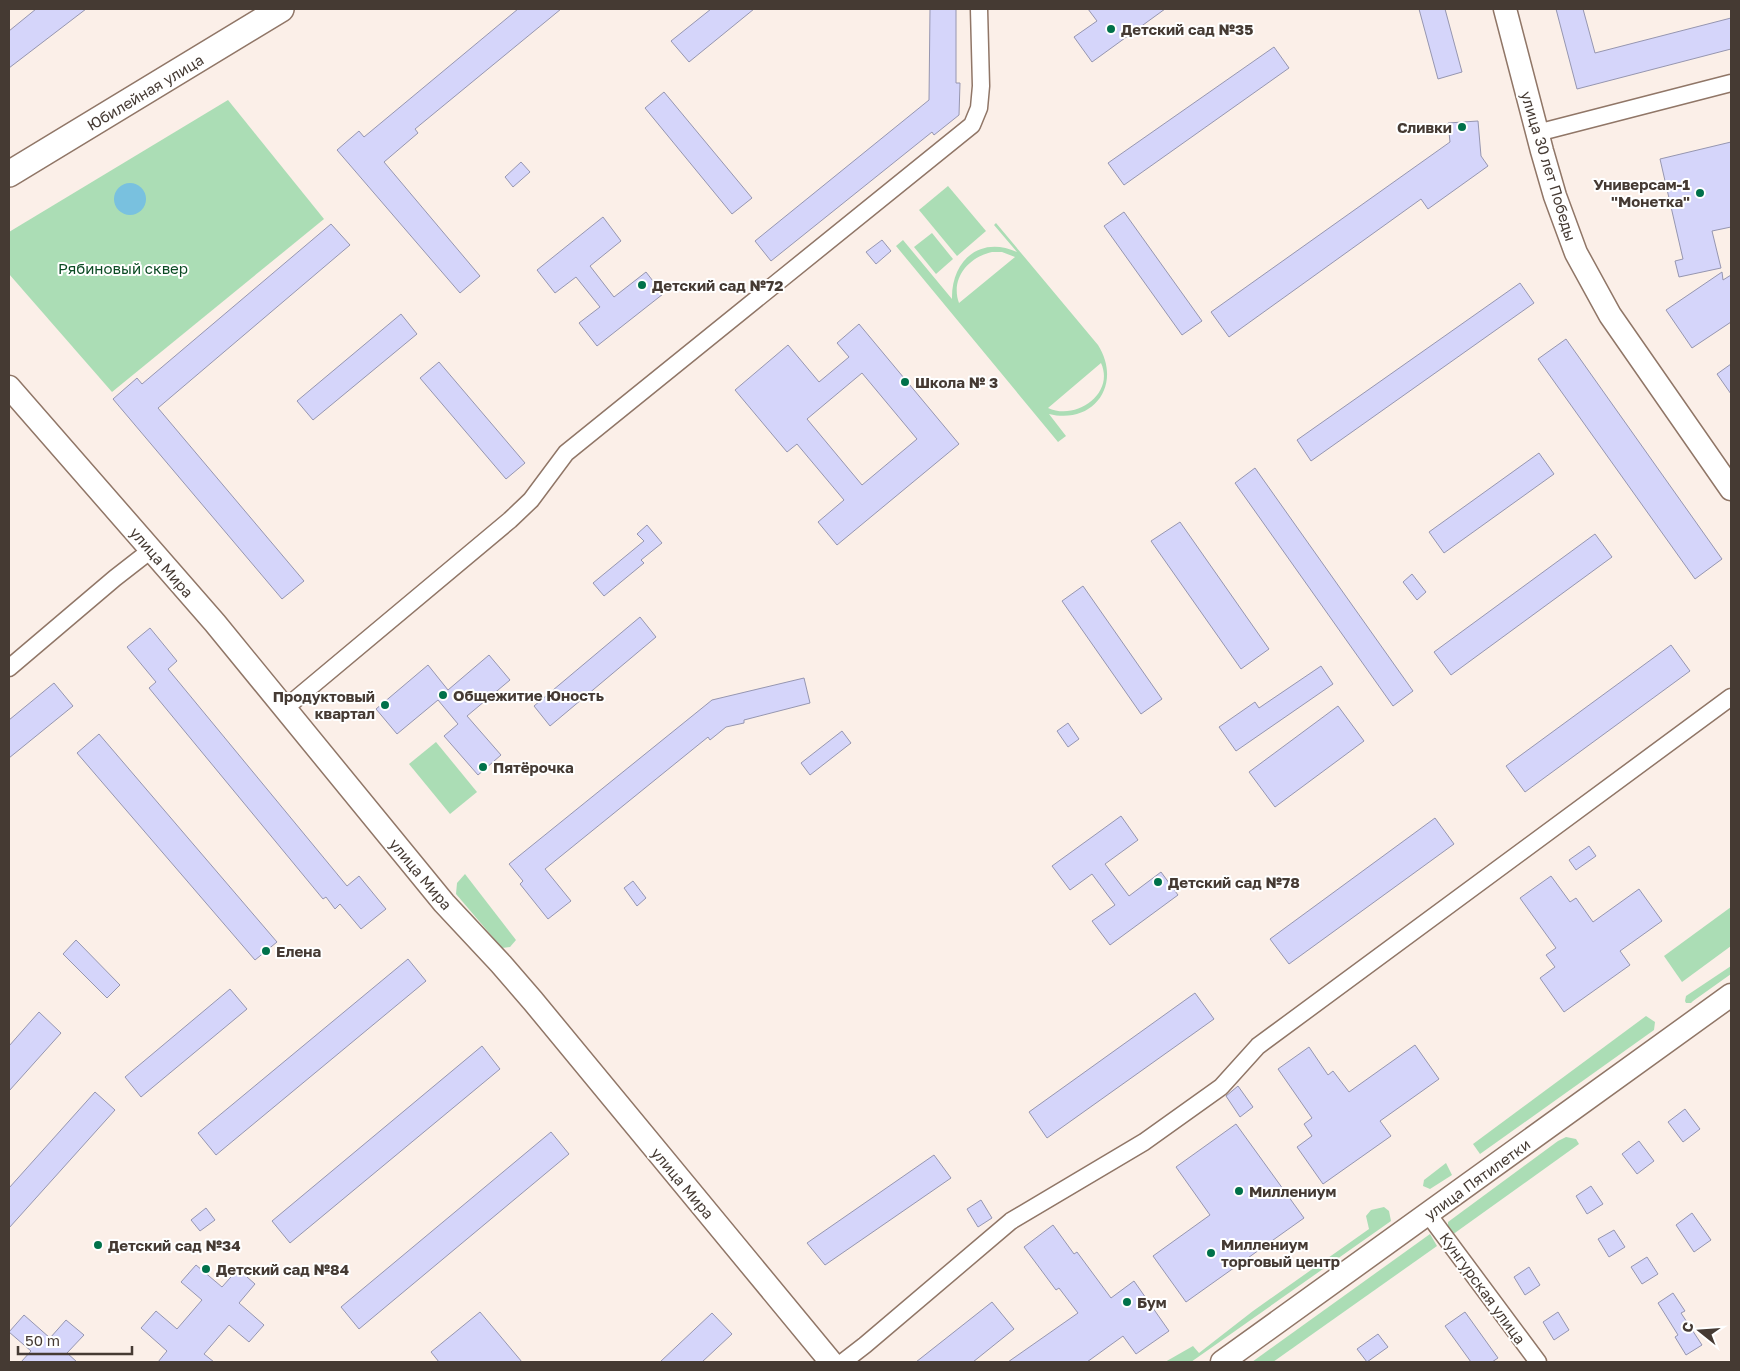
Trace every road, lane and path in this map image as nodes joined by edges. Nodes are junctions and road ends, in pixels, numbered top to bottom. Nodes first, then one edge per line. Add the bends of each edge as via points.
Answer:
1 (281, 9) edge
2 (979, 9) edge
3 (1505, 9) edge
4 (1731, 82) edge
5 (1537, 133) junction
6 (9, 174) edge
7 (9, 387) edge
8 (1731, 489) edge
9 (151, 550) junction
10 (9, 668) edge
11 (1731, 697) edge
12 (284, 709) junction
13 (1731, 995) edge
14 (1428, 1214) junction
15 (831, 1362) edge
16 (843, 1362) edge
17 (1222, 1362) edge
18 (1538, 1362) edge

1 - 6 main road, Юбилейная улица
2 - 12 street via 980,108 972,126 566,453 531,500 510,520
3 - 5 main road, улица 30 лет Победы
4 - 5 street
5 - 8 main road, улица 30 лет Победы via 1555,196 1576,253 1592,284
7 - 9 main road, улица Мира
9 - 10 street
9 - 12 main road, улица Мира
11 - 16 street via 1258,1046 1221,1087 1144,1142 1011,1221
12 - 15 main road, улица Мира via 444,903 533,1001
13 - 14 main road, улица Пятилетки
14 - 17 main road, улица Пятилетки
14 - 18 street, Кунгурская улица

